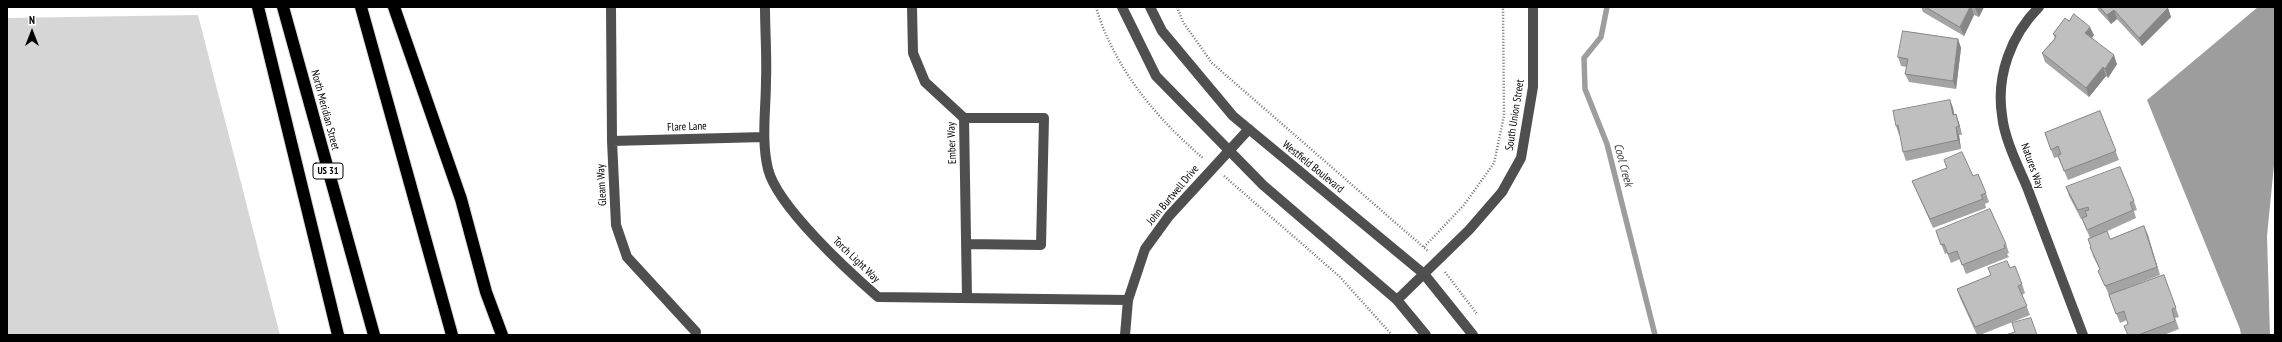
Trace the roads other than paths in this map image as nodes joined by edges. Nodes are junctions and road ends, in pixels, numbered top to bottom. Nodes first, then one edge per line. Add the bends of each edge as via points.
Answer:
1 (258, 7) edge
2 (283, 7) edge
3 (361, 7) edge
4 (394, 7) edge
5 (611, 7) edge
6 (765, 7) edge
7 (912, 7) edge
8 (1122, 7) edge
9 (1150, 7) edge
10 (1533, 7) edge
11 (2039, 7) edge
12 (964, 118) junction
13 (1249, 129) junction
14 (764, 137) junction
15 (612, 141) junction
16 (1228, 149) junction
17 (966, 244) junction
18 (1424, 274) junction
19 (967, 298) junction
20 (1128, 300) junction
21 (1397, 300) junction
22 (696, 332) dead end
23 (338, 335) edge
24 (374, 335) edge
25 (452, 335) edge
26 (502, 335) edge
27 (1125, 335) edge
28 (1426, 335) edge
29 (1473, 335) edge
30 (2083, 335) edge

1 - 23 highway
2 - 24 highway, North Meridian Street / US 31
3 - 25 highway
4 - 26 highway via 461,199 486,292
5 - 15 street, Gleam Way
6 - 14 street, Torch Light Way
7 - 12 street, Ember Way via 912,53 925,82
8 - 16 street via 1156,76
9 - 13 street, Westfield Boulevard via 1162,31 1233,116
10 - 18 street, South Union Street via 1533,87 1521,158 1502,192 1469,230
11 - 30 street, Natures Way via 2028,18 2011,46 2002,78 2002,116 2013,152
12 - 17 street, Ember Way
12 - 17 street via 1044,118 1041,246
13 - 16 street, John Burtwell Drive
13 - 18 street, Westfield Boulevard
14 - 15 street, Flare Lane
14 - 19 street, Torch Light Way via 768,169 780,196 840,265 878,297
15 - 22 street, Gleam Way via 616,225 627,257
16 - 20 street, John Burtwell Drive via 1168,216 1145,249
16 - 21 street via 1263,185
17 - 19 street, Ember Way
18 - 21 street, South Union Street
18 - 29 street, Westfield Boulevard
19 - 20 street, Torch Light Way
20 - 27 street, John Burtwell Drive
21 - 28 street

